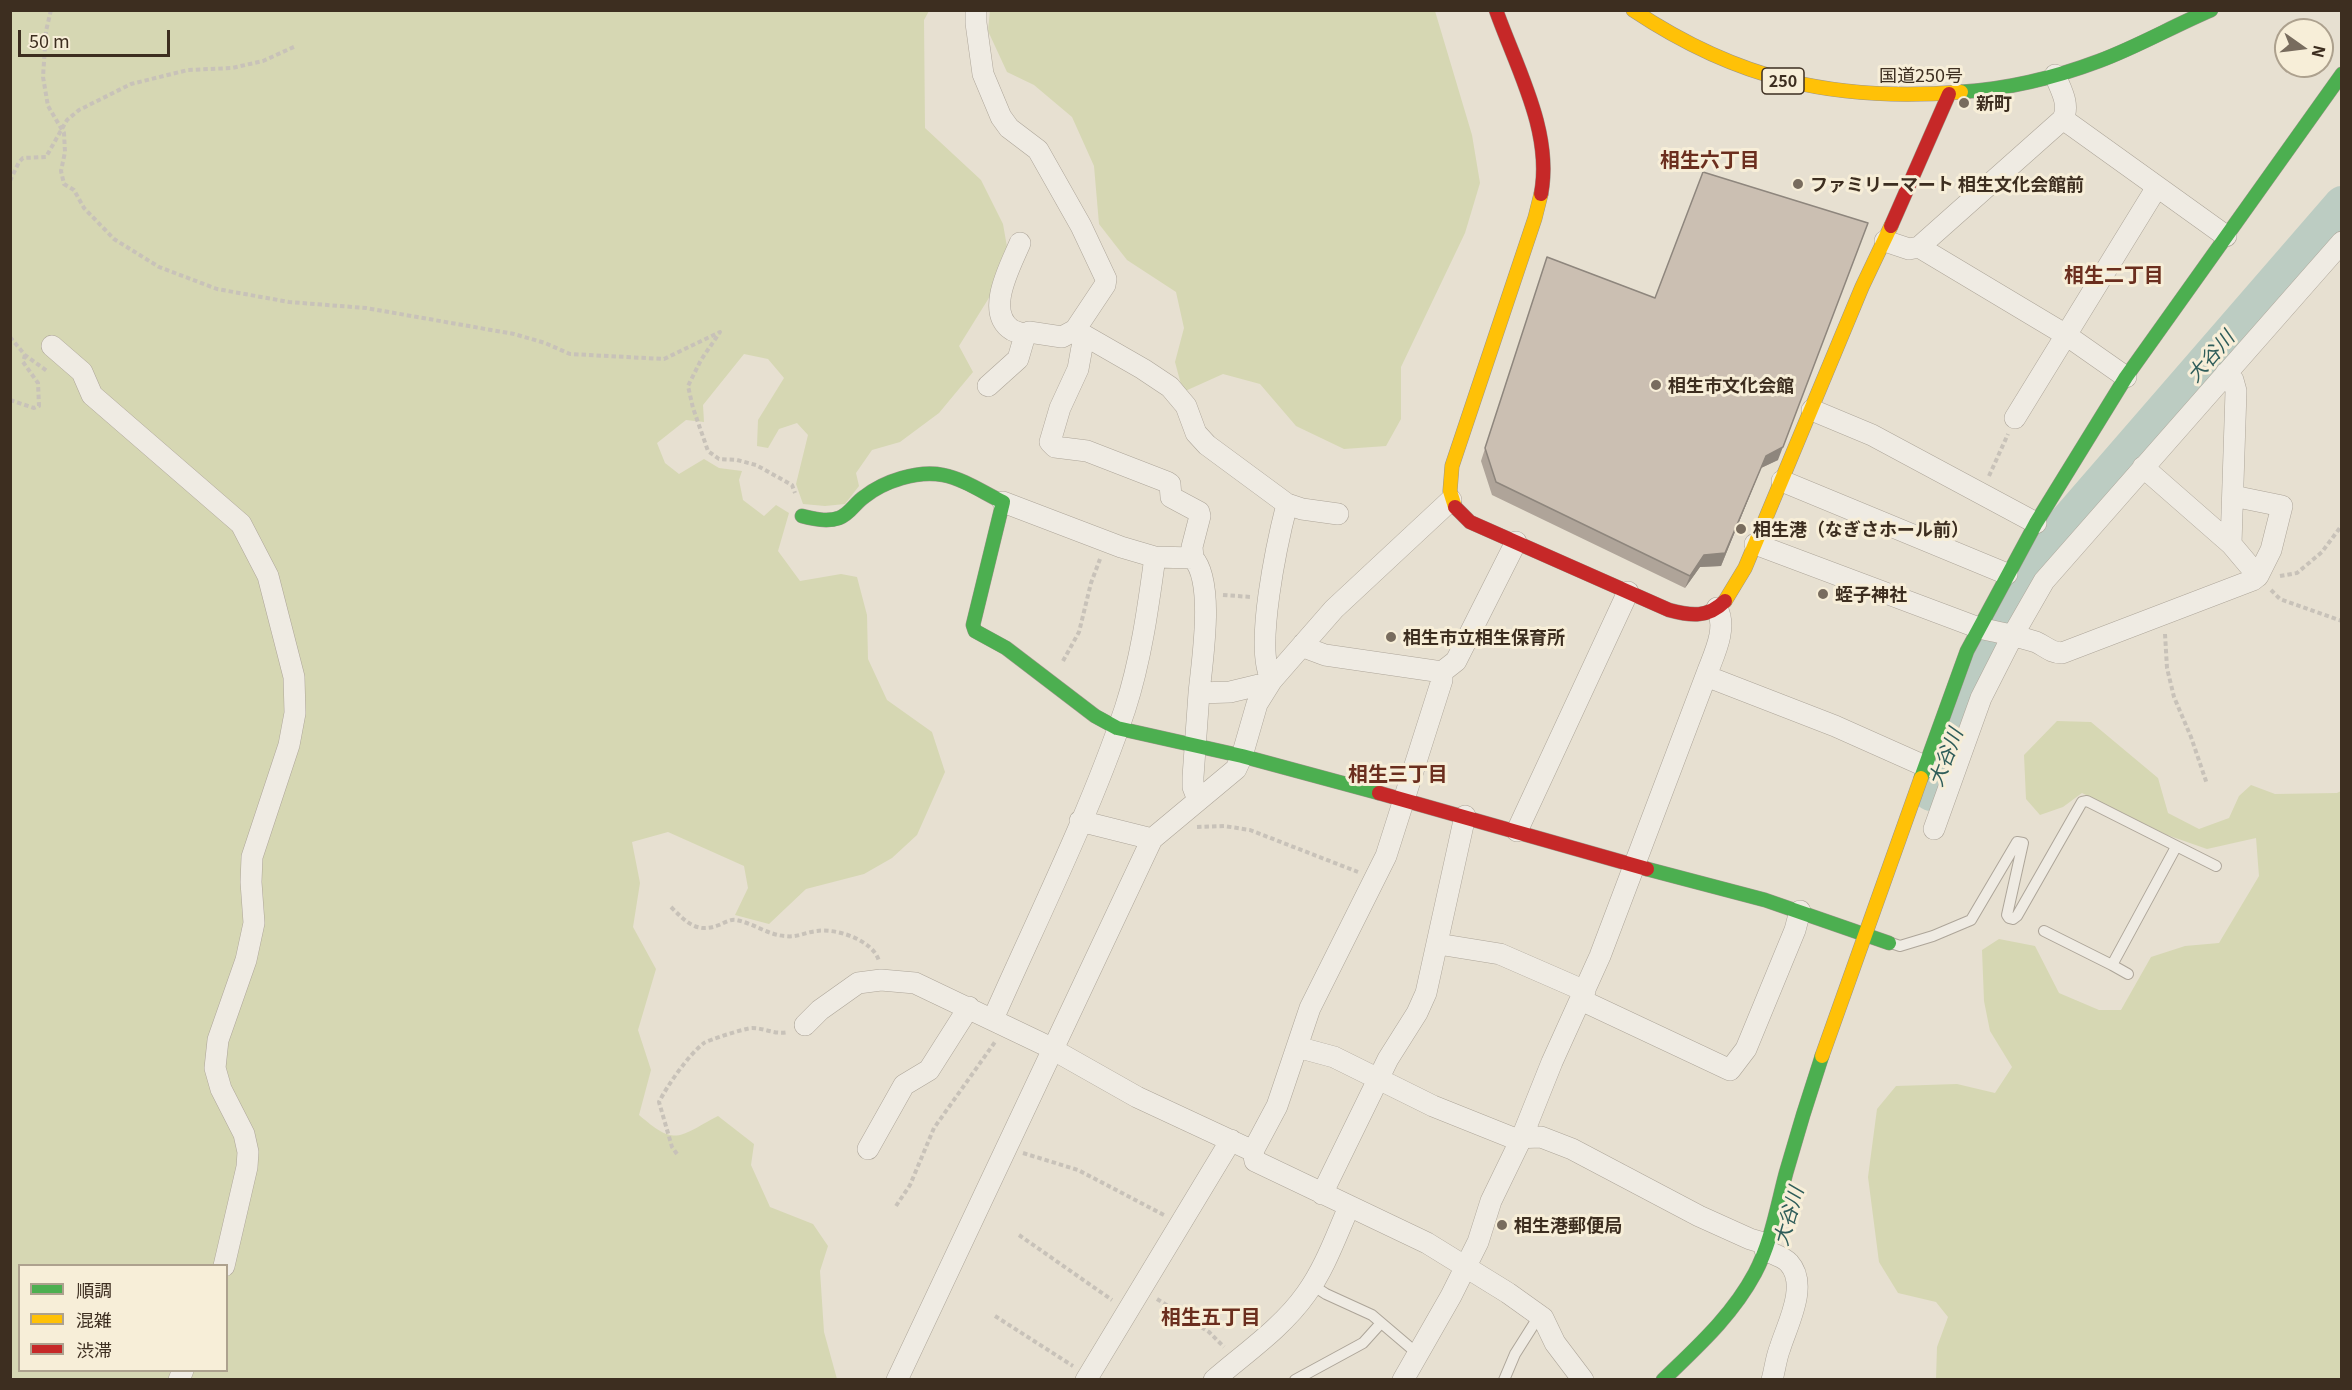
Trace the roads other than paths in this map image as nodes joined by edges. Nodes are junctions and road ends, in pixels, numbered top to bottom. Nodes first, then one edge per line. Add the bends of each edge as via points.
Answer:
1 (976, 10) edge
2 (1496, 10) edge
3 (1633, 10) edge
4 (2211, 10) edge
5 (2342, 74) edge
6 (2055, 75) junction
7 (1949, 93) junction
8 (2063, 119) junction
9 (2157, 187) junction
10 (2226, 236) junction
11 (1885, 241) junction
12 (2342, 242) edge
13 (1020, 243) dead end
14 (1919, 247) junction
15 (1079, 333) junction
16 (2066, 334) junction
17 (1025, 335) junction
18 (52, 346) dead end
19 (2226, 373) junction
20 (2126, 377) junction
21 (988, 386) dead end
22 (1812, 411) junction
23 (2015, 418) road end
24 (2143, 467) junction
25 (1782, 481) junction
26 (2233, 496) junction
27 (1451, 500) junction
28 (1003, 502) junction
29 (1287, 504) junction
30 (1338, 513) dead end
31 (802, 516) road end
32 (2036, 523) junction
33 (1516, 542) junction
34 (1755, 544) junction
35 (2231, 544) junction
36 (1155, 557) junction
37 (1193, 558) junction
38 (2007, 574) junction
39 (2258, 576) junction
40 (1628, 592) junction
41 (1717, 608) junction
42 (1996, 631) junction
43 (1303, 644) junction
44 (1442, 672) junction
45 (1706, 676) junction
46 (1268, 684) junction
47 (1199, 693) junction
48 (1117, 728) junction
49 (1195, 746) junction
50 (1242, 756) junction
51 (1926, 767) junction
52 (1198, 800) junction
53 (1403, 801) junction
54 (1465, 816) junction
55 (1080, 820) junction
56 (1934, 830) dead end
57 (1517, 831) junction
58 (1152, 839) junction
59 (2176, 847) junction
60 (1634, 866) junction
61 (2216, 866) dead end
62 (1800, 911) junction
63 (2044, 931) dead end
64 (1866, 934) junction
65 (1889, 943) joint
66 (1438, 944) junction
67 (2112, 965) junction
68 (2128, 974) dead end
69 (1583, 995) junction
70 (969, 1007) junction
71 (993, 1019) junction
72 (805, 1025) road end
73 (1297, 1047) junction
74 (1052, 1050) junction
75 (1380, 1078) junction
76 (1522, 1137) junction
77 (1231, 1140) junction
78 (868, 1149) dead end
79 (1253, 1150) junction
80 (1322, 1194) junction
81 (1349, 1207) junction
82 (1773, 1252) junction
83 (224, 1264) edge
84 (1465, 1264) junction
85 (1312, 1285) junction
86 (1539, 1316) junction
87 (1381, 1323) junction
88 (1685, 1370) edge
89 (1411, 1372) edge
90 (1087, 1378) edge
91 (897, 1380) edge
92 (1214, 1380) edge
93 (1295, 1380) edge
94 (1504, 1380) edge
95 (1582, 1380) edge
96 (1663, 1380) edge
97 (1772, 1380) edge

1 - 15 street via 983,74 1001,117 1038,150 1106,279
2 - 27 main road via 1534,118 1544,166 1534,218 1452,466
3 - 7 main road, 国道250号 / 250 via 1712,55 1789,82 1851,93
4 - 6 main road, 国道250号 / 250 via 2098,62
5 - 10 main road
6 - 7 main road, 国道250号 / 250 via 2001,88
6 - 8 street via 2066,103
7 - 11 main road
8 - 9 street
8 - 14 street
9 - 10 street
9 - 16 street
10 - 20 main road
11 - 14 street via 1909,249
11 - 22 main road
12 - 19 street
13 - 17 street via 1001,287 1000,305 1011,330
14 - 16 street
15 - 17 street via 1062,337 1038,332
15 - 29 street via 1170,387 1186,406 1196,433 1208,446
15 - 37 street via 1078,369 1050,442 1055,447 1087,451 1170,484 1170,497 1200,516
16 - 20 street
16 - 23 street
17 - 21 street via 1018,359
18 - 83 street via 82,372 92,395 241,524 268,576 294,677 295,713 289,745 252,856 254,923 246,960 218,1040 215,1068 248,1152
19 - 24 street
19 - 26 street via 2236,391
20 - 32 main road
22 - 25 main road
22 - 32 street via 1872,435
24 - 35 street
24 - 42 street
25 - 34 main road
25 - 38 street
26 - 35 street
26 - 39 street via 2282,506 2271,550
27 - 33 main road via 1457,512 1470,522
27 - 43 street via 1334,609
28 - 31 main road via 943,475 922,476 876,489 846,516
28 - 36 street
28 - 48 main road via 973,625 975,631 1006,648 1095,716
29 - 30 street
29 - 46 street via 1264,632
32 - 38 main road
33 - 40 main road
33 - 44 street via 1456,661
34 - 41 main road via 1731,594
34 - 42 street
35 - 39 street
36 - 37 street
36 - 48 street via 1144,633
37 - 47 street via 1199,564 1206,615
38 - 42 main road
39 - 42 street via 2062,653
40 - 41 main road via 1692,616 1702,616
40 - 57 street
41 - 45 street via 1722,623 1720,637
42 - 51 main road via 1967,651
42 - 56 street via 1981,698
43 - 44 street via 1324,655
43 - 46 street
44 - 53 street
45 - 51 street via 1835,726
45 - 60 street
46 - 47 street via 1230,692
46 - 50 street via 1257,704
47 - 49 street
48 - 49 main road
48 - 55 street
49 - 50 main road
49 - 52 street via 1193,787
50 - 52 street via 1236,769
50 - 53 main road
51 - 64 main road
52 - 58 street
53 - 54 main road
53 - 73 street via 1386,856 1310,1008
54 - 57 main road
54 - 66 street
55 - 58 street
55 - 71 street
57 - 60 main road
58 - 74 street
59 - 61 lane
59 - 65 lane via 2087,801 2082,802 2013,919 2007,915 2023,843 2017,842 1971,920 1899,946
59 - 67 lane
60 - 62 main road
60 - 69 street
62 - 64 main road
62 - 69 street via 1746,1049 1730,1070
63 - 67 lane
64 - 65 main road
64 - 82 main road via 1798,1130
66 - 69 street via 1500,954
66 - 75 street via 1426,993
67 - 68 lane
69 - 76 street
70 - 71 street
70 - 72 street via 915,983 881,980 858,983
70 - 78 street via 929,1070 904,1085
71 - 74 street
73 - 75 street via 1334,1057
73 - 79 street via 1277,1106
74 - 77 street via 1137,1097
74 - 91 street
75 - 76 street via 1433,1106 1513,1138
75 - 80 street
76 - 82 street via 1541,1137 1572,1149
76 - 84 street
77 - 79 street
77 - 90 street
79 - 80 street via 1255,1161
80 - 81 street
81 - 84 street
81 - 85 street
82 - 88 main road
82 - 97 street via 1796,1276 1797,1294
84 - 86 street
84 - 89 street
85 - 87 lane
85 - 92 street via 1274,1328
86 - 94 lane
86 - 95 street
87 - 89 lane
87 - 93 lane via 1363,1343
88 - 96 main road

